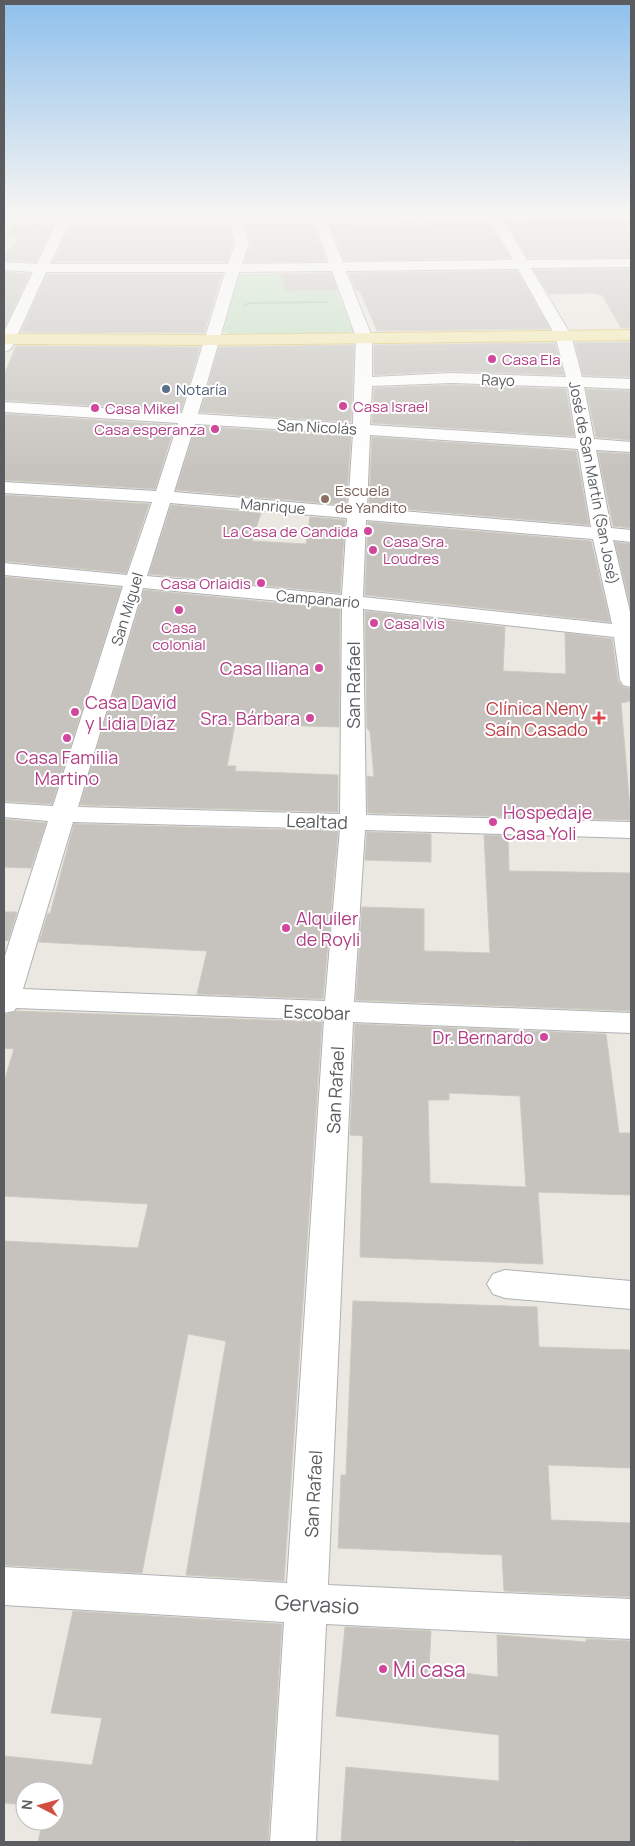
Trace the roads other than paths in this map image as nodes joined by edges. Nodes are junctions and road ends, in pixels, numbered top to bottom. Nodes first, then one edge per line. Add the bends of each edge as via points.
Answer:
1 (26, 300) edge
2 (223, 300) edge
3 (350, 300) edge
4 (543, 300) edge
5 (563, 335) junction
6 (631, 335) edge
7 (364, 336) junction
8 (211, 340) junction
9 (5, 342) edge
10 (364, 382) junction
11 (575, 382) junction
12 (631, 384) edge
13 (4, 407) edge
14 (188, 420) junction
15 (361, 430) junction
16 (587, 445) junction
17 (631, 448) edge
18 (4, 488) edge
19 (163, 497) junction
20 (357, 514) junction
21 (602, 534) junction
22 (631, 536) edge
23 (4, 569) edge
24 (135, 582) junction
25 (352, 602) junction
26 (628, 632) edge
27 (631, 680) edge
28 (4, 810) edge
29 (64, 814) junction
30 (353, 822) junction
31 (631, 830) edge
32 (4, 1000) edge
33 (339, 1013) junction
34 (631, 1023) edge
35 (505, 1284) dead end
36 (631, 1295) edge
37 (4, 1586) edge
38 (307, 1604) junction
39 (631, 1619) edge
40 (293, 1842) edge

1 - 9 street
2 - 8 street, San Miguel
3 - 7 street
4 - 5 street, José de San Martín (San José)
5 - 6 main road
5 - 7 main road
5 - 11 street, José de San Martín (San José)
7 - 8 main road
7 - 10 street, San Rafael
8 - 9 main road
8 - 14 street, San Miguel
10 - 11 street, Rayo via 452,378
10 - 15 street, San Rafael
11 - 12 street, Rayo
11 - 16 street, José de San Martín (San José)
13 - 14 street, San Nicolás
14 - 15 street, San Nicolás
14 - 19 street, San Miguel
15 - 16 street, San Nicolás
15 - 20 street, San Rafael
16 - 17 street, San Nicolás
16 - 21 street, José de San Martín (San José)
18 - 19 street, Manrique
19 - 20 street, Manrique
19 - 24 street, San Miguel
20 - 21 street, Manrique
20 - 25 street, San Rafael
21 - 22 street, Manrique
21 - 26 street, José de San Martín (San José)
23 - 24 street, Campanario
24 - 25 street, Campanario
24 - 29 street, San Miguel
25 - 26 street, Campanario
25 - 30 street, San Rafael
26 - 27 street, José de San Martín (San José)
28 - 29 street, Lealtad
29 - 30 street, Lealtad
29 - 32 street, San Miguel
30 - 31 street, Lealtad
30 - 33 street, San Rafael
32 - 33 street, Escobar
33 - 34 street, Escobar
33 - 38 street, San Rafael
35 - 36 street
37 - 38 street, Gervasio
38 - 39 street, Gervasio
38 - 40 street, San Rafael

